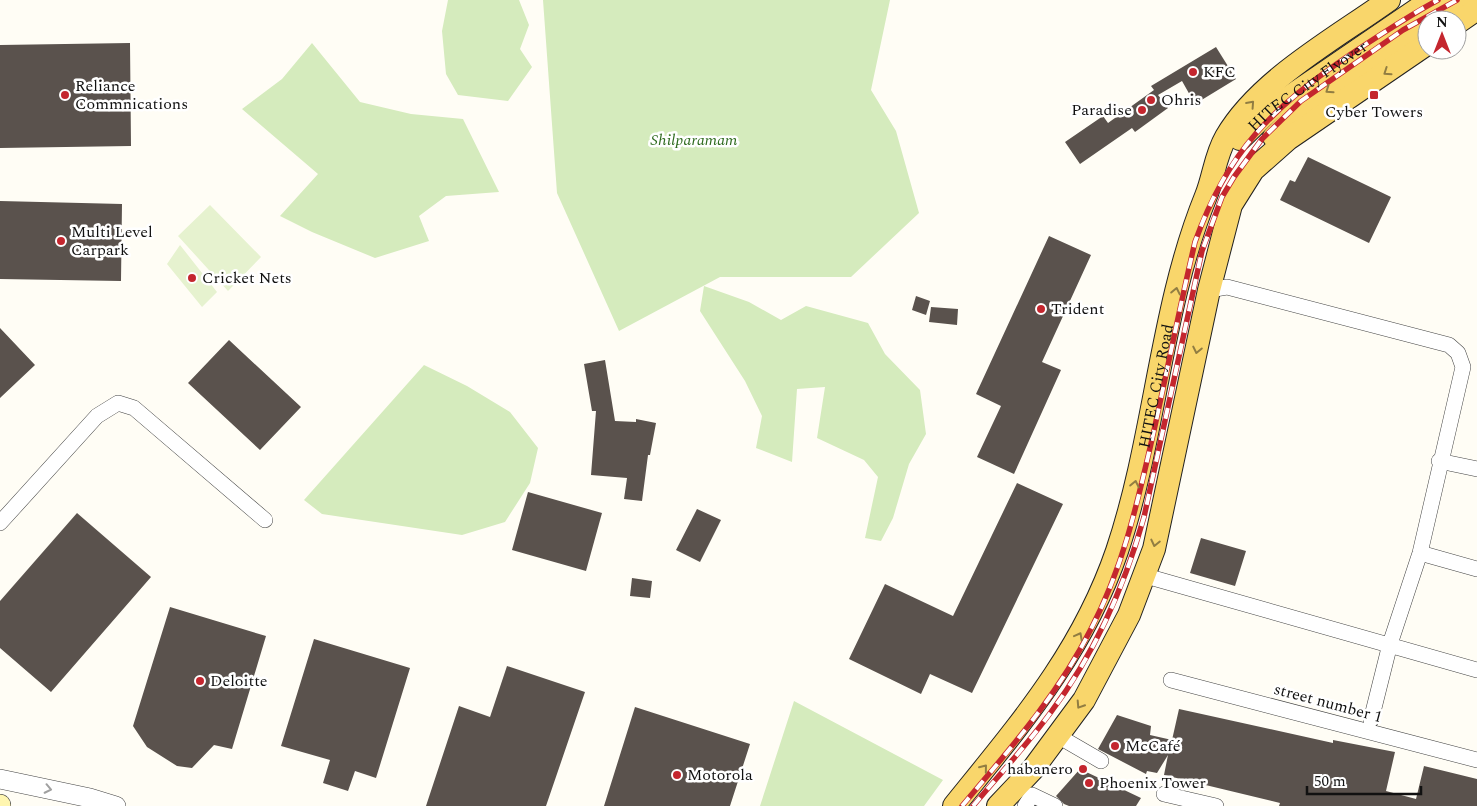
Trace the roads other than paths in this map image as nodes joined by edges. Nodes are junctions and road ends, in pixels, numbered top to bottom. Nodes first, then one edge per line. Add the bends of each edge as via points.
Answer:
1 (1389, 0) edge
2 (1431, 0) edge
3 (1461, 0) edge
4 (1446, 10) edge
5 (1417, 30) edge
6 (1417, 51) edge
7 (1207, 194) junction
8 (1231, 205) junction
9 (1209, 290) junction
10 (1439, 462) junction
11 (1477, 470) edge
12 (265, 520) dead end
13 (0, 523) edge
14 (1420, 553) junction
15 (1477, 569) edge
16 (1142, 578) junction
17 (1390, 644) junction
18 (1477, 670) edge
19 (1171, 680) dead end
20 (1371, 720) dead end
21 (1058, 736) junction
22 (1477, 760) edge
23 (1101, 761) dead end
24 (0, 779) edge
25 (1164, 794) dead end
26 (1031, 797) edge
27 (116, 806) edge
28 (954, 806) edge
29 (998, 806) edge
30 (1055, 806) edge
31 (1216, 806) edge

7 -> 1 main road, HITEC City Road via 1216,159 1226,137 1262,93
2 - 7 main road, HITEC City Flyover via 1253,124 1229,153
3 - 4 main road
5 -> 8 main road, HITEC City Flyover via 1297,114 1246,171
6 -> 8 main road, HITEC City Road via 1269,155 1253,170
28 -> 7 main road, HITEC City Road via 1059,671 1103,586 1133,494 1192,228
8 - 9 main road, HITEC City Road
9 - 10 street via 1227,287 1449,345 1458,353 1462,367
9 -> 16 main road, HITEC City Road via 1154,549
10 - 11 street
10 - 14 street
12 - 13 street via 134,408 118,403 97,416
14 - 15 street
14 - 17 street
16 - 17 street via 1153,578
16 -> 21 main road, HITEC City Road via 1129,615 1084,700
17 - 18 street
17 - 20 street
19 - 22 street, street number 1
21 - 23 street
21 - 29 main road, HITEC City Road
24 -> 27 street
25 - 31 street
26 - 30 street

